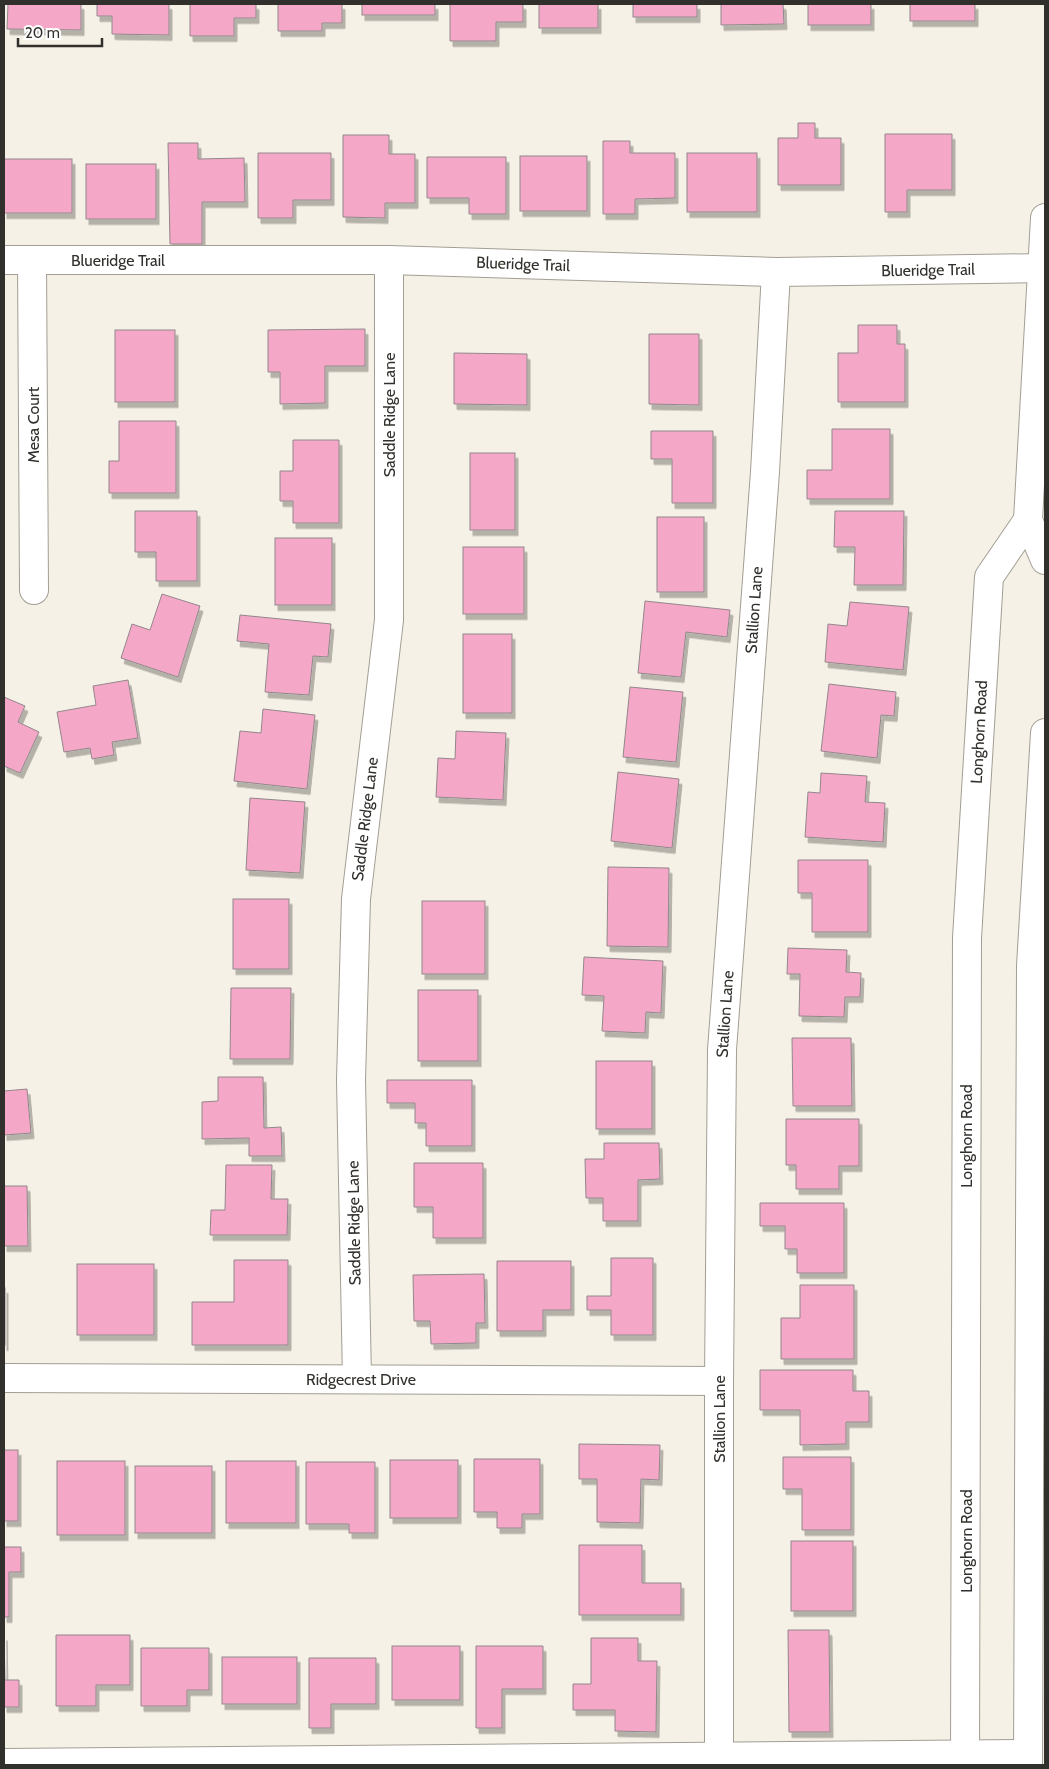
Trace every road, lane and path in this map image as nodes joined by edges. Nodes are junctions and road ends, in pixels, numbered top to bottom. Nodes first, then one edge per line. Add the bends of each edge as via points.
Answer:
1 (1045, 218) edge
2 (4, 260) edge
3 (32, 260) junction
4 (389, 260) junction
5 (1043, 268) junction
6 (776, 272) junction
7 (1028, 520) junction
8 (1045, 560) edge
9 (34, 590) dead end
10 (1045, 733) edge
11 (4, 1378) edge
12 (357, 1379) junction
13 (719, 1382) junction
14 (719, 1758) junction
15 (965, 1760) edge
16 (1028, 1760) edge
17 (4, 1763) edge

1 - 5 street
2 - 3 street, Blueridge Trail
3 - 4 street, Blueridge Trail
3 - 9 street, Mesa Court
4 - 6 street, Blueridge Trail
4 - 12 street, Saddle Ridge Lane via 389,620 356,899 351,1080
5 - 6 street, Blueridge Trail
5 - 7 street
6 - 13 street, Stallion Lane via 765,472 722,1050
7 - 8 street
7 - 15 street, Longhorn Road via 988,577 967,938
10 - 16 street via 1031,966
11 - 12 street, Ridgecrest Drive
12 - 13 street, Ridgecrest Drive
13 - 14 street, Stallion Lane
14 - 15 street
14 - 17 street
15 - 16 street

